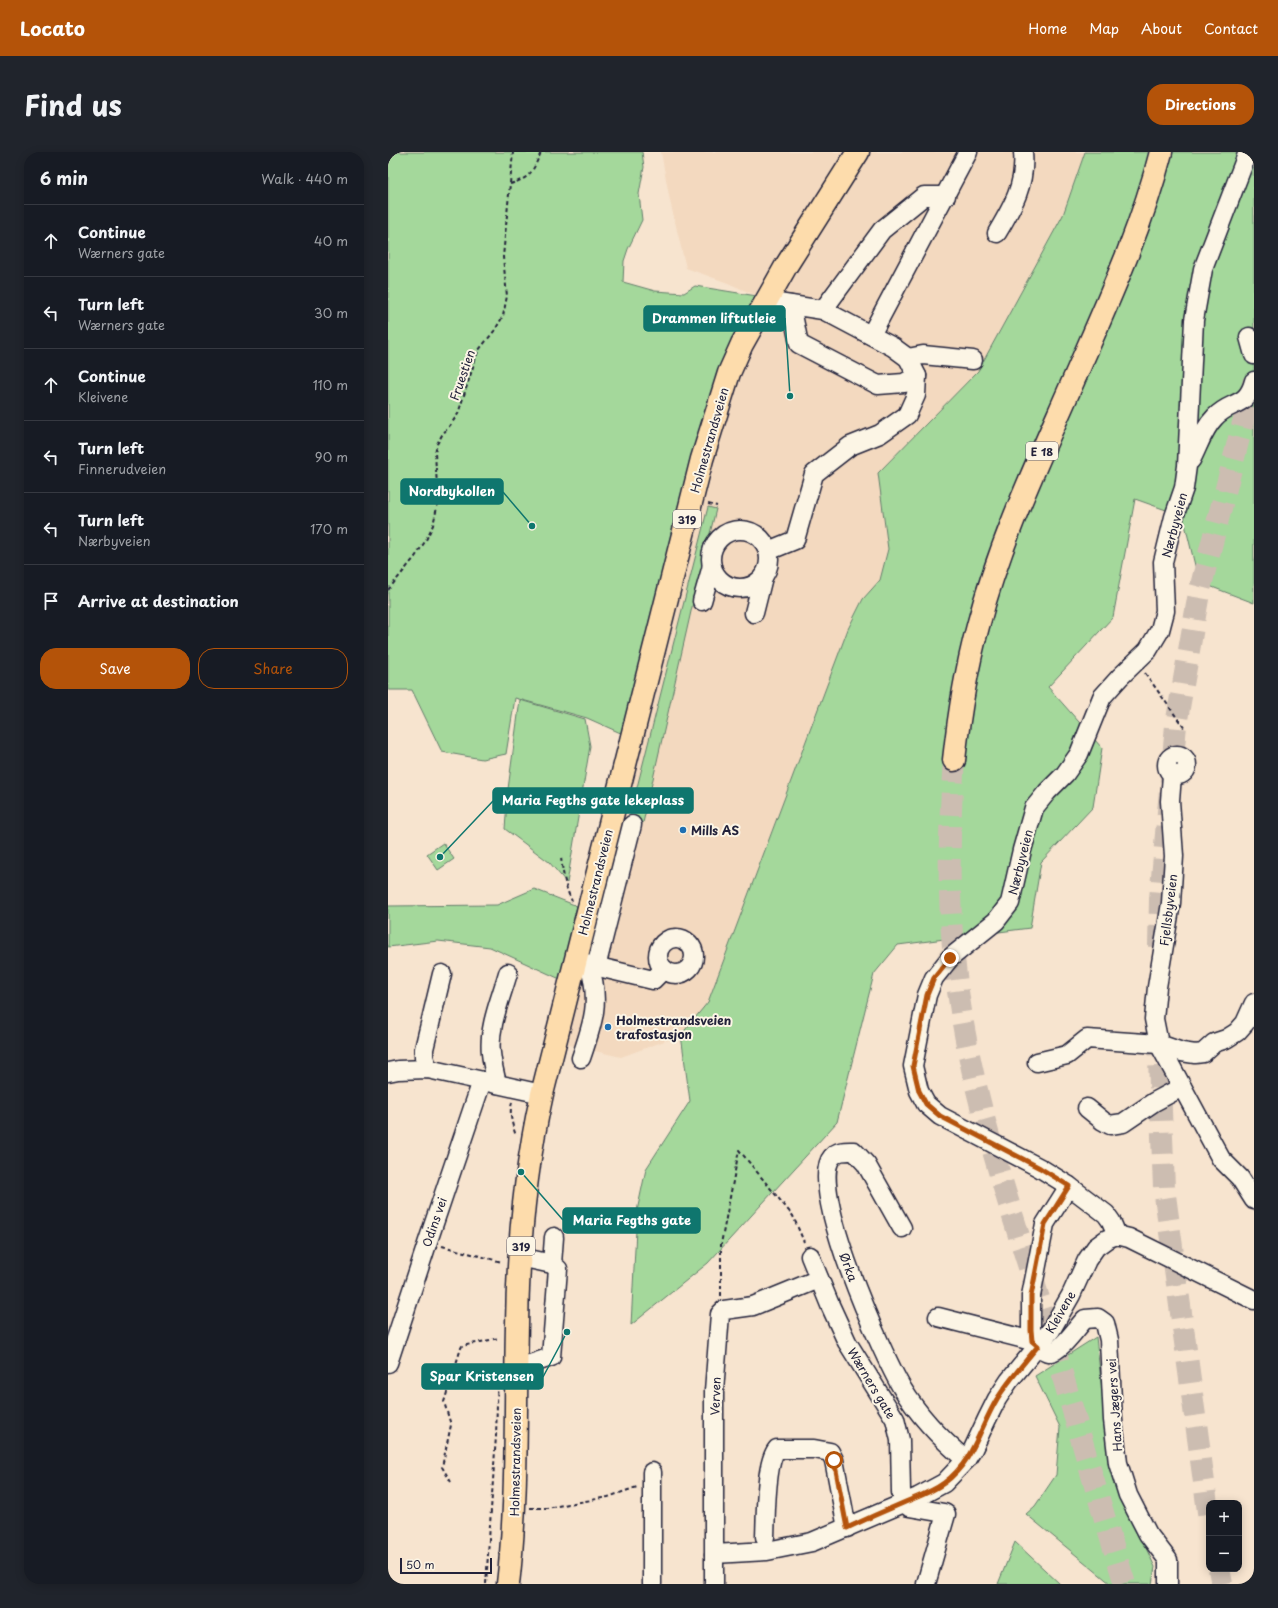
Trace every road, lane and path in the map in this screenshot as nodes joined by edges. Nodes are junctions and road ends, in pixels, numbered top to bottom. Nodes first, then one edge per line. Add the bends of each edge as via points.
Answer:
1 (513, 152) edge
2 (541, 152) edge
3 (858, 152) edge
4 (968, 152) edge
5 (1023, 152) edge
6 (1161, 152) edge
7 (1248, 152) edge
8 (510, 184) junction
9 (946, 196) junction
10 (997, 232) dead end
11 (768, 298) junction
12 (791, 305) junction
13 (823, 310) junction
14 (871, 336) junction
15 (1248, 337) dead end
16 (1254, 355) edge
17 (908, 358) junction
18 (973, 360) dead end
19 (917, 376) junction
20 (1254, 381) edge
21 (1187, 466) junction
22 (705, 503) dead end
23 (716, 506) dead end
24 (768, 551) junction
25 (714, 570) junction
26 (756, 583) junction
27 (388, 590) edge
28 (705, 602) dead end
29 (748, 612) dead end
30 (1136, 661) junction
31 (1185, 729) dead end
32 (954, 760) tunnel mouth
33 (1172, 775) dead end
34 (632, 825) dead end
35 (561, 858) dead end
36 (587, 914) junction
37 (587, 964) junction
38 (664, 969) dead end
39 (508, 973) dead end
40 (442, 974) dead end
41 (1254, 1003) edge
42 (1159, 1044) junction
43 (581, 1058) dead end
44 (1036, 1062) dead end
45 (428, 1069) junction
46 (388, 1072) edge
47 (490, 1082) junction
48 (1182, 1087) junction
49 (517, 1088) junction
50 (542, 1094) junction
51 (1087, 1108) dead end
52 (514, 1130) dead end
53 (1069, 1186) junction
54 (1254, 1200) edge
55 (902, 1228) dead end
56 (1117, 1235) junction
57 (554, 1237) dead end
58 (428, 1241) junction
59 (810, 1256) joint
60 (511, 1260) junction
61 (552, 1264) junction
62 (818, 1279) junction
63 (1254, 1300) edge
64 (724, 1310) junction
65 (938, 1317) dead end
66 (499, 1338) dead end
67 (1035, 1343) junction
68 (388, 1364) edge
69 (516, 1365) junction
70 (964, 1463) junction
71 (652, 1476) joint
72 (451, 1482) dead end
73 (904, 1502) junction
74 (530, 1508) dead end
75 (847, 1528) junction
76 (765, 1537) dead end
77 (714, 1554) junction
78 (508, 1584) edge
79 (652, 1584) edge
80 (714, 1584) edge
81 (926, 1584) edge
82 (1168, 1584) edge

1 - 8 path, Fruestien
2 - 8 path via 532,173 519,182
3 - 11 main road, Holmestrandsveien / 319
4 - 9 street
5 - 10 street via 1024,166 1020,190
6 - 32 main road, E 18 via 1136,230 1034,470 987,595 961,701
7 - 21 street, Nærbyveien via 1203,269 1194,320
8 - 27 path, Fruestien via 503,256 508,296 503,316 478,351 458,414 437,444 435,453 438,503 433,525 415,557
9 - 13 street via 924,196 882,230
9 - 14 street
11 - 12 street
11 - 36 main road, Holmestrandsveien / 319 via 729,373 702,459
12 - 13 street
12 - 19 street via 799,344 878,385 904,383
13 - 14 street
14 - 17 street
15 - 16 street
17 - 18 street via 924,355
17 - 19 street
19 - 24 street via 916,395 907,415 880,434 850,446 814,474 795,540
20 - 21 street, Nærbyveien via 1244,400 1222,411 1211,421
21 - 30 street, Nærbyveien via 1184,488 1163,562 1165,611 1160,630 1148,650
22 - 23 path
24 - 25 street via 761,539 749,531 729,532 714,546 711,556
24 - 26 street via 768,569
25 - 26 street via 722,582 730,587 740,588
25 - 28 street
26 - 29 street
30 - 31 path
30 - 53 street, Nærbyveien via 1102,697 1079,754 1065,774 1034,808 1010,903 996,921 950,958 934,978 927,995 913,1066 919,1091 926,1104 940,1116
33 - 42 street, Fjellsbyveien via 1170,801 1174,856 1171,903 1154,1019
34 - 37 street
35 - 36 path via 568,894 579,912
36 - 37 main road, Holmestrandsveien / 319
37 - 38 street via 653,980
37 - 43 street via 595,981 596,1003
37 - 50 main road, Holmestrandsveien / 319
39 - 47 street via 494,1020
40 - 45 street via 424,1048
41 - 42 street via 1237,1032 1214,1043 1203,1053 1182,1052
42 - 44 street via 1087,1039 1067,1055
42 - 48 street, Fjellsbyveien
45 - 46 street
45 - 47 street
47 - 49 street
47 - 58 street, Odins vei via 454,1164
48 - 51 street via 1123,1123 1110,1125
48 - 54 street, Fjellsbyveien via 1220,1159 1240,1178
49 - 50 street
49 - 52 path via 510,1108
50 - 60 main road, Holmestrandsveien / 319
53 - 56 street, Nærbyveien via 1106,1214
53 - 67 street via 1045,1224 1031,1296 1031,1330
55 - 70 street, Ørka via 866,1164 854,1151 841,1151 831,1157 827,1169 827,1189 834,1223 865,1311 902,1388 936,1433
56 - 63 street via 1129,1238
56 - 67 street, Kleivene via 1096,1247 1051,1330
57 - 61 street
58 - 60 path
58 - 68 street, Odins vei
59 - 62 street, Wærners gate
59 - 64 path via 793,1216 739,1150 721,1244 721,1299
60 - 61 street
60 - 69 main road, Holmestrandsveien / 319
61 - 69 street via 558,1269 552,1362
62 - 64 street via 753,1306
62 - 73 street, Wærners gate via 847,1342 895,1419 900,1440 901,1492
64 - 77 street, Verven via 720,1314 714,1391
65 - 67 street, Hans Jægers vei
66 - 72 path via 461,1348 444,1402 451,1425 442,1466
67 - 70 street, Kleivene via 997,1399
67 - 82 street, Hans Jægers vei via 1052,1352 1058,1350 1085,1319 1098,1318 1105,1323 1109,1340 1118,1463 1128,1495 1148,1534 1168,1560
69 - 78 main road, Holmestrandsveien / 319 via 515,1500
70 - 73 street, Kleivene via 944,1483
71 - 74 path via 631,1490 608,1497 547,1508
71 - 79 street
73 - 75 street
73 - 81 street via 909,1507 946,1514
75 - 76 street via 834,1460 830,1452 814,1448 777,1449 772,1455 770,1467
75 - 77 street via 812,1542 767,1551
77 - 80 street, Verven

